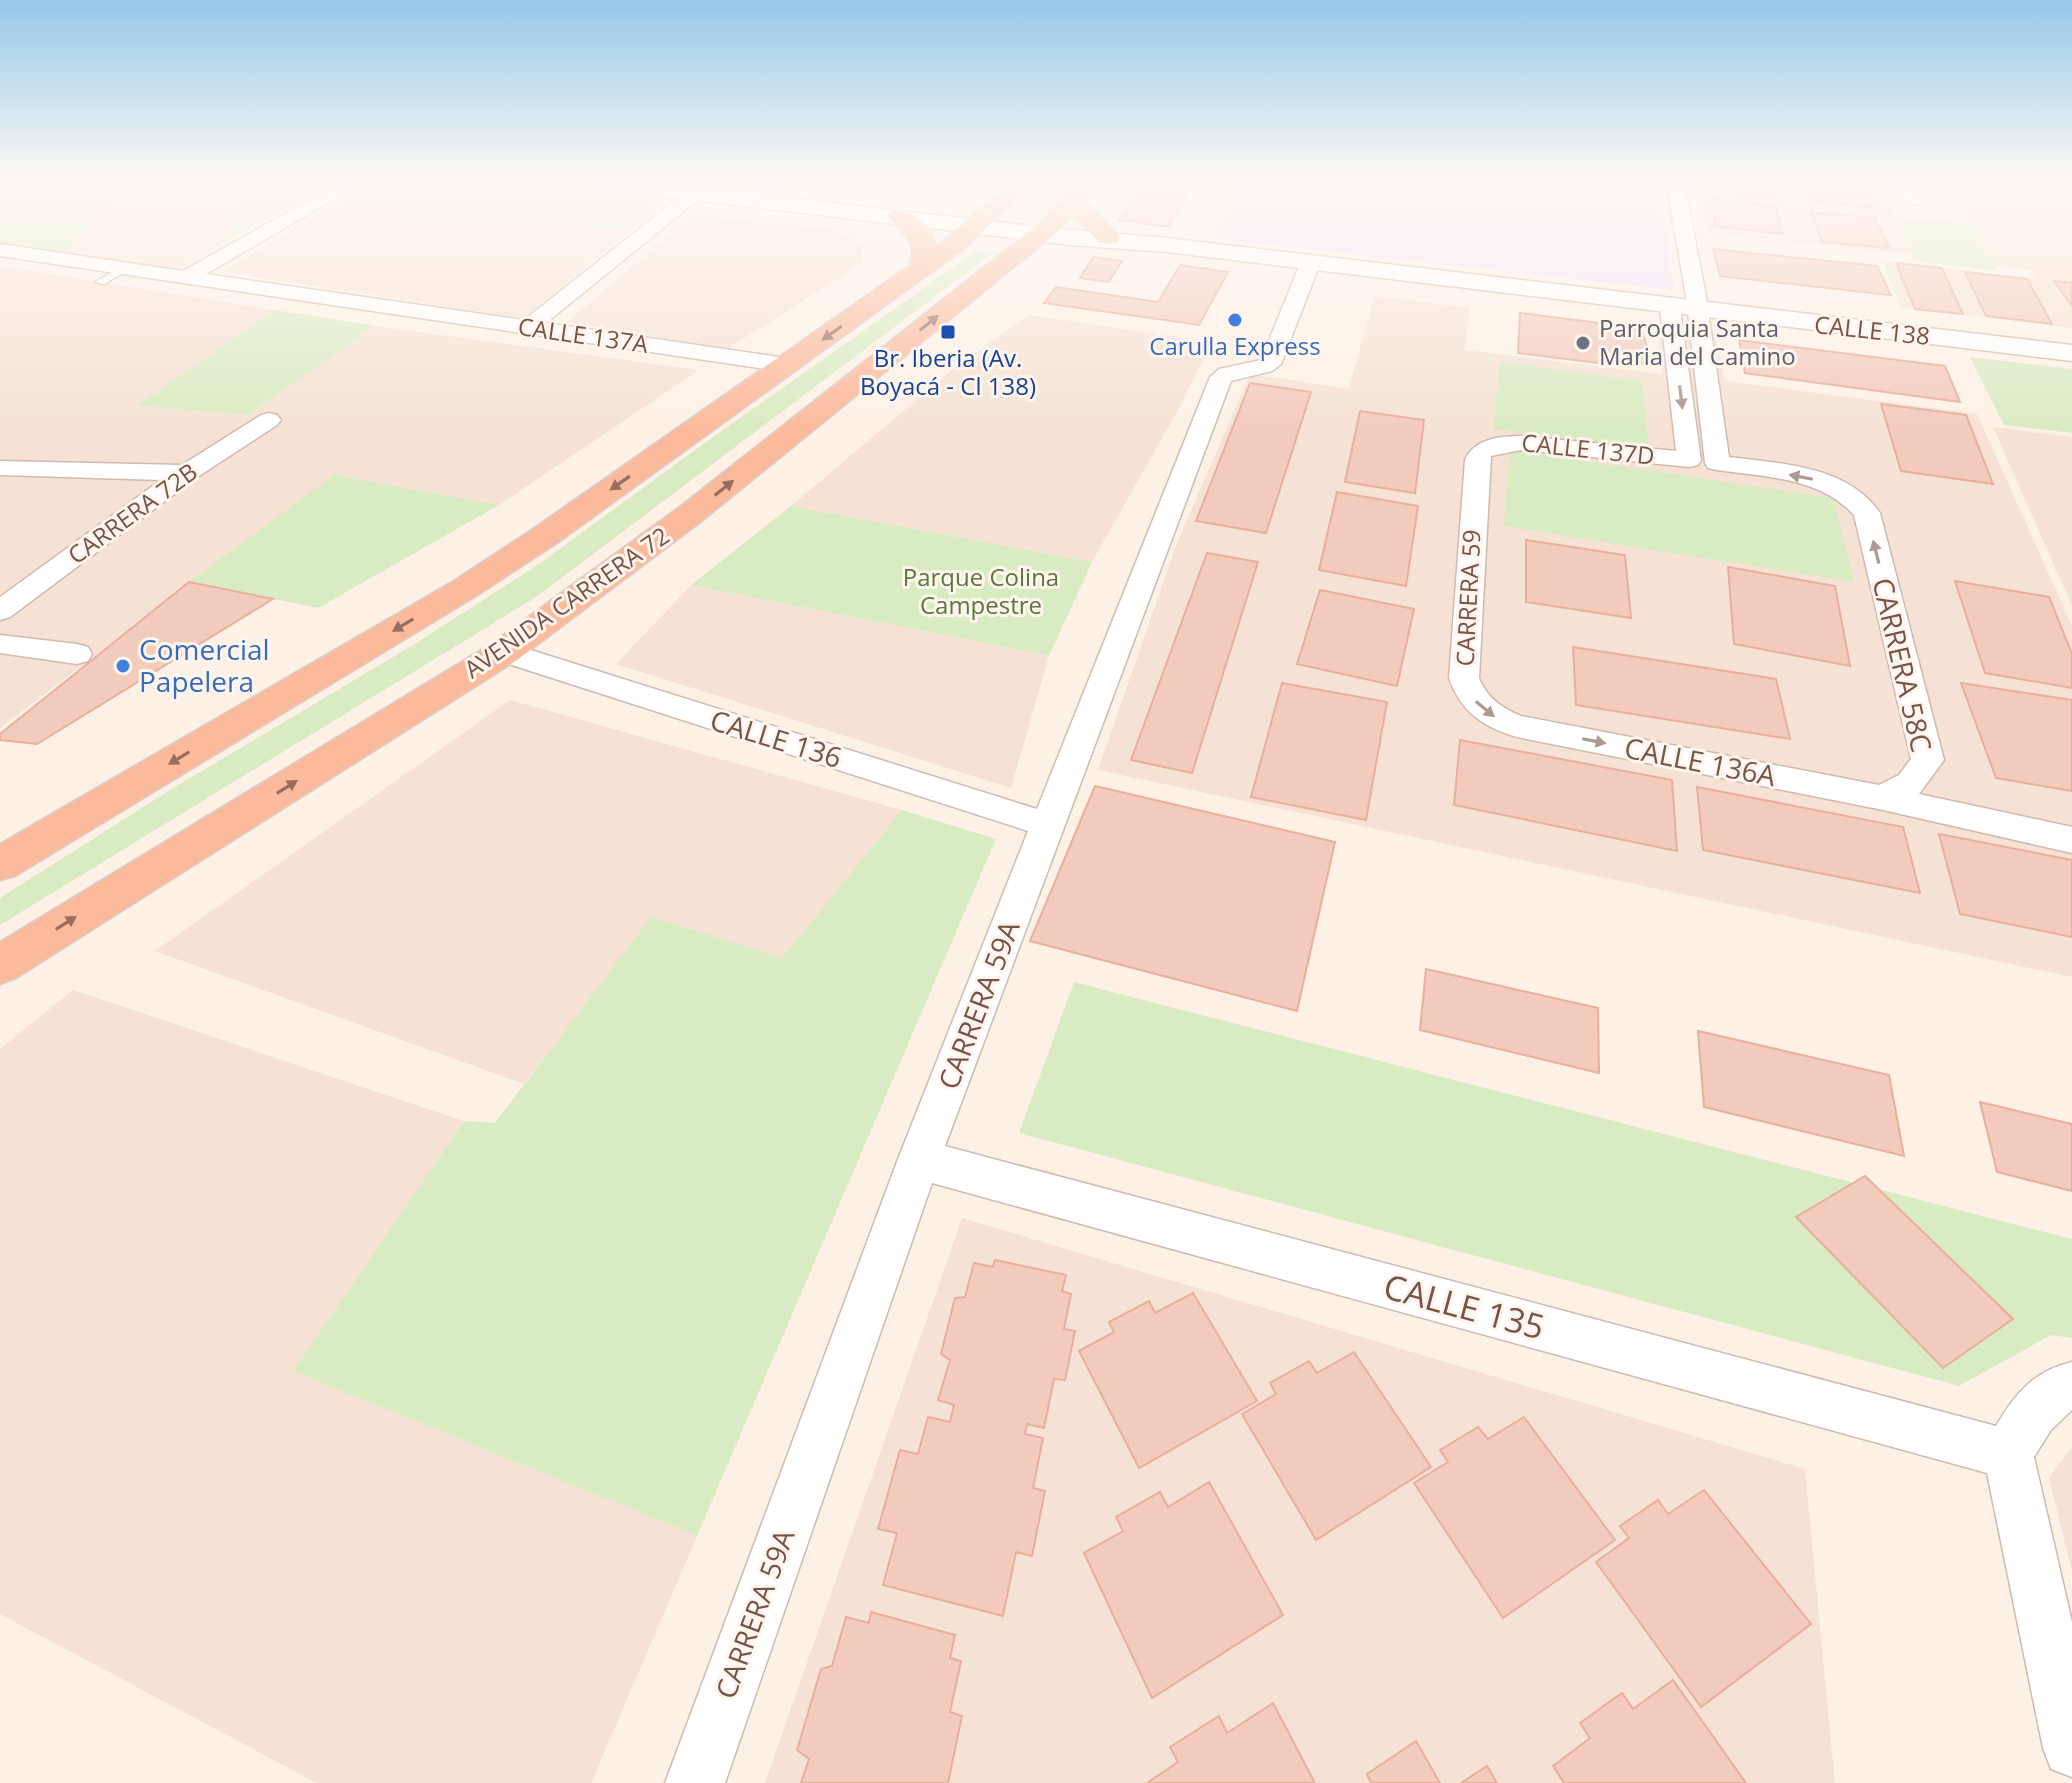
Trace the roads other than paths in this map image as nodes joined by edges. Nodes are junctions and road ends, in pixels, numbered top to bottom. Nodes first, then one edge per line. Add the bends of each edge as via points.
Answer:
1 (106, 265) edge
2 (207, 265) edge
3 (605, 265) edge
4 (920, 265) edge
5 (926, 265) edge
6 (1001, 265) edge
7 (1276, 265) edge
8 (1324, 265) edge
9 (1689, 265) edge
10 (125, 268) junction
11 (1308, 269) junction
12 (919, 271) junction
13 (186, 277) junction
14 (1434, 279) junction
15 (100, 282) dead end
16 (1670, 308) junction
17 (1697, 311) junction
18 (527, 328) junction
19 (2072, 353) edge
20 (1677, 362) junction
21 (786, 365) junction
22 (1704, 366) junction
23 (269, 420) dead end
24 (1487, 447) joint
25 (0, 468) edge
26 (187, 473) junction
27 (0, 611) edge
28 (0, 644) edge
29 (504, 652) junction
30 (77, 654) dead end
31 (1517, 726) joint
32 (1883, 798) junction
33 (1049, 825) junction
34 (2072, 840) edge
35 (0, 864) edge
36 (0, 965) edge
37 (919, 1159) junction
38 (2072, 1386) edge
39 (2008, 1454) junction
40 (2072, 1748) edge
41 (695, 1783) edge

1 - 10 street, CALLE 137A
2 - 13 street
3 - 18 street
4 - 12 highway
5 - 12 highway
29 -> 6 highway, AVENIDA CARRERA 72 via 692,513
7 - 11 main road, CALLE 138
8 - 14 main road, CALLE 138
9 - 17 street
10 - 13 street, CALLE 137A
10 - 15 lane
11 - 14 main road, CALLE 138
11 - 33 street, CARRERA 59A via 1270,364 1221,377
12 -> 21 highway
13 - 18 street, CALLE 137A
14 - 16 main road, CALLE 138
16 - 17 main road, CALLE 138
16 - 20 street
17 - 19 main road, CALLE 138
17 - 22 street
18 - 21 street, CALLE 137A
20 - 22 street
20 -> 24 street, CALLE 137D via 1689,460 1521,443
21 -> 35 highway via 464,589
32 -> 22 street, CARRERA 58C via 1911,783 1928,760 1867,513 1829,483 1717,463
23 - 26 street, CARRERA 72B
24 -> 31 street, CARRERA 59 via 1477,460 1464,678 1485,711
25 - 26 street
26 - 27 street, CARRERA 72B
28 - 30 street
29 - 33 street, CALLE 136
36 -> 29 highway, AVENIDA CARRERA 72
31 -> 32 street, CALLE 136A
32 - 34 street, CALLE 136A
33 - 37 street, CARRERA 59A
37 - 39 street, CALLE 135
37 - 41 street, CARRERA 59A
38 - 39 street via 2043,1401
39 - 40 street

